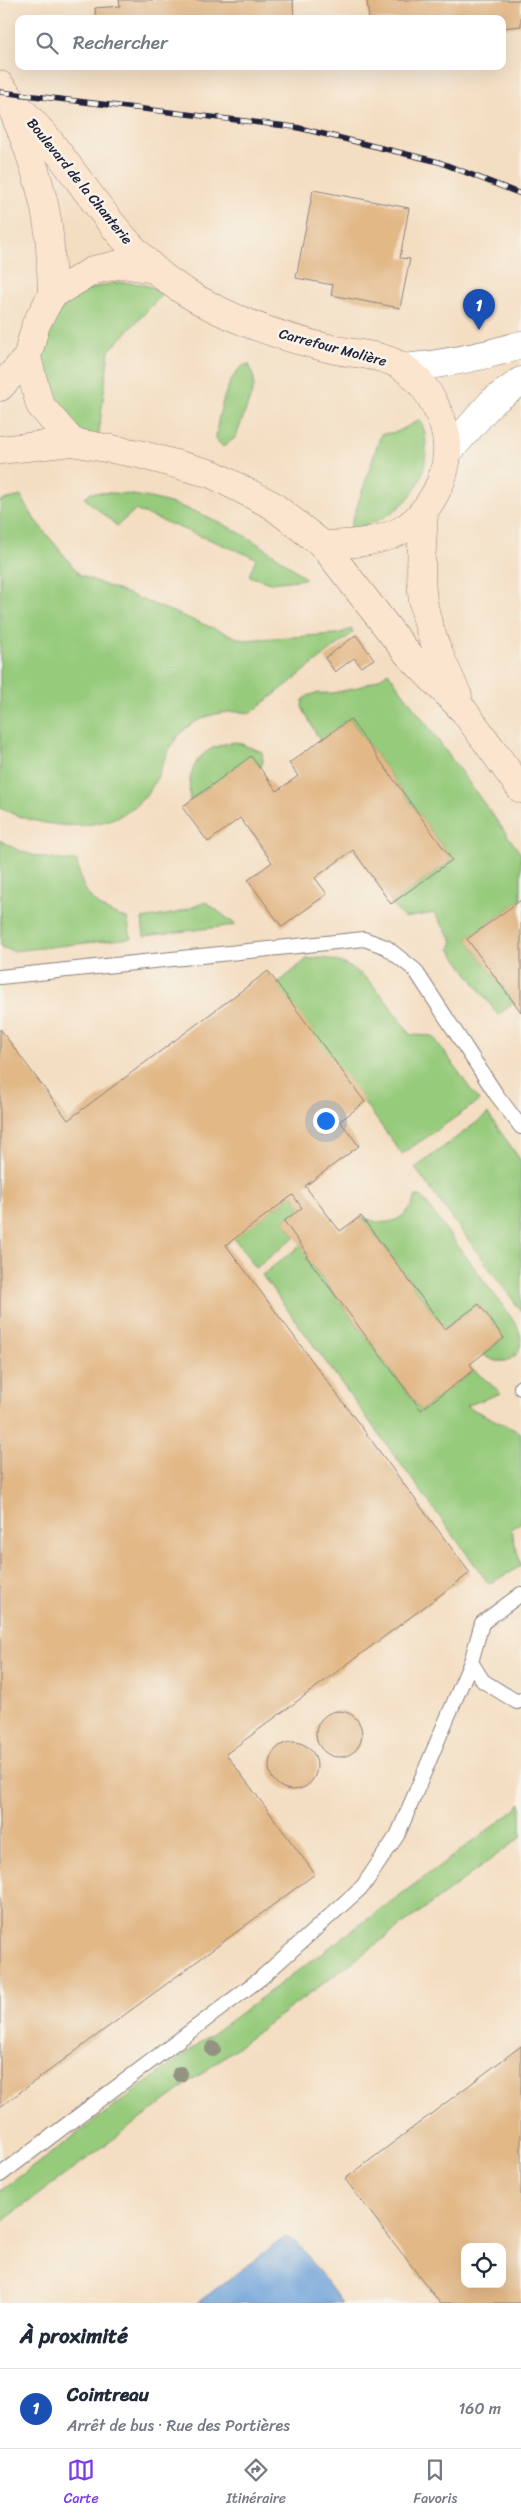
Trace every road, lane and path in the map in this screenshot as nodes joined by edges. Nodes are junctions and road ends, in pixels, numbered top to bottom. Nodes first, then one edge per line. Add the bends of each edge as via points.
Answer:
1 (3, 89) edge
2 (154, 269) junction
3 (52, 295) junction
4 (521, 345) edge
5 (27, 358) junction
6 (404, 368) junction
7 (521, 381) edge
8 (0, 387) edge
9 (72, 442) junction
10 (0, 450) edge
11 (448, 452) junction
12 (424, 510) junction
13 (323, 545) junction
14 (464, 711) junction
15 (521, 788) edge
16 (0, 977) edge
17 (521, 1127) edge
18 (521, 1594) edge
19 (470, 1662) junction
20 (521, 1700) edge
21 (0, 2175) edge

1 - 2 street, Boulevard de la Chanterie via 47,138 101,211
1 - 3 street, Boulevard de la Chanterie via 30,150 42,192
2 - 3 street, Carrefour Molière via 121,264 94,270
2 - 6 street, Carrefour Molière via 179,288 266,329 336,350 380,356
3 - 5 street via 36,324
4 - 6 street via 450,363
5 - 8 street
5 - 9 street via 40,405
6 - 11 street, Carrefour Molière via 422,384 434,404 444,428
7 - 11 street via 492,402
9 - 10 street
9 - 13 street via 139,454 212,474 272,505
11 - 12 street, Carrefour Molière via 436,492
12 - 13 street, Carrefour Molière via 406,527 385,536 356,544
12 - 14 street via 421,574 424,605 431,634
13 - 14 street via 408,654
14 - 15 street
16 - 17 lane via 364,940 386,947 415,970
18 - 19 lane via 482,1623
19 - 20 lane via 483,1681 517,1702
19 - 21 lane via 398,1834 363,1886 261,1978

